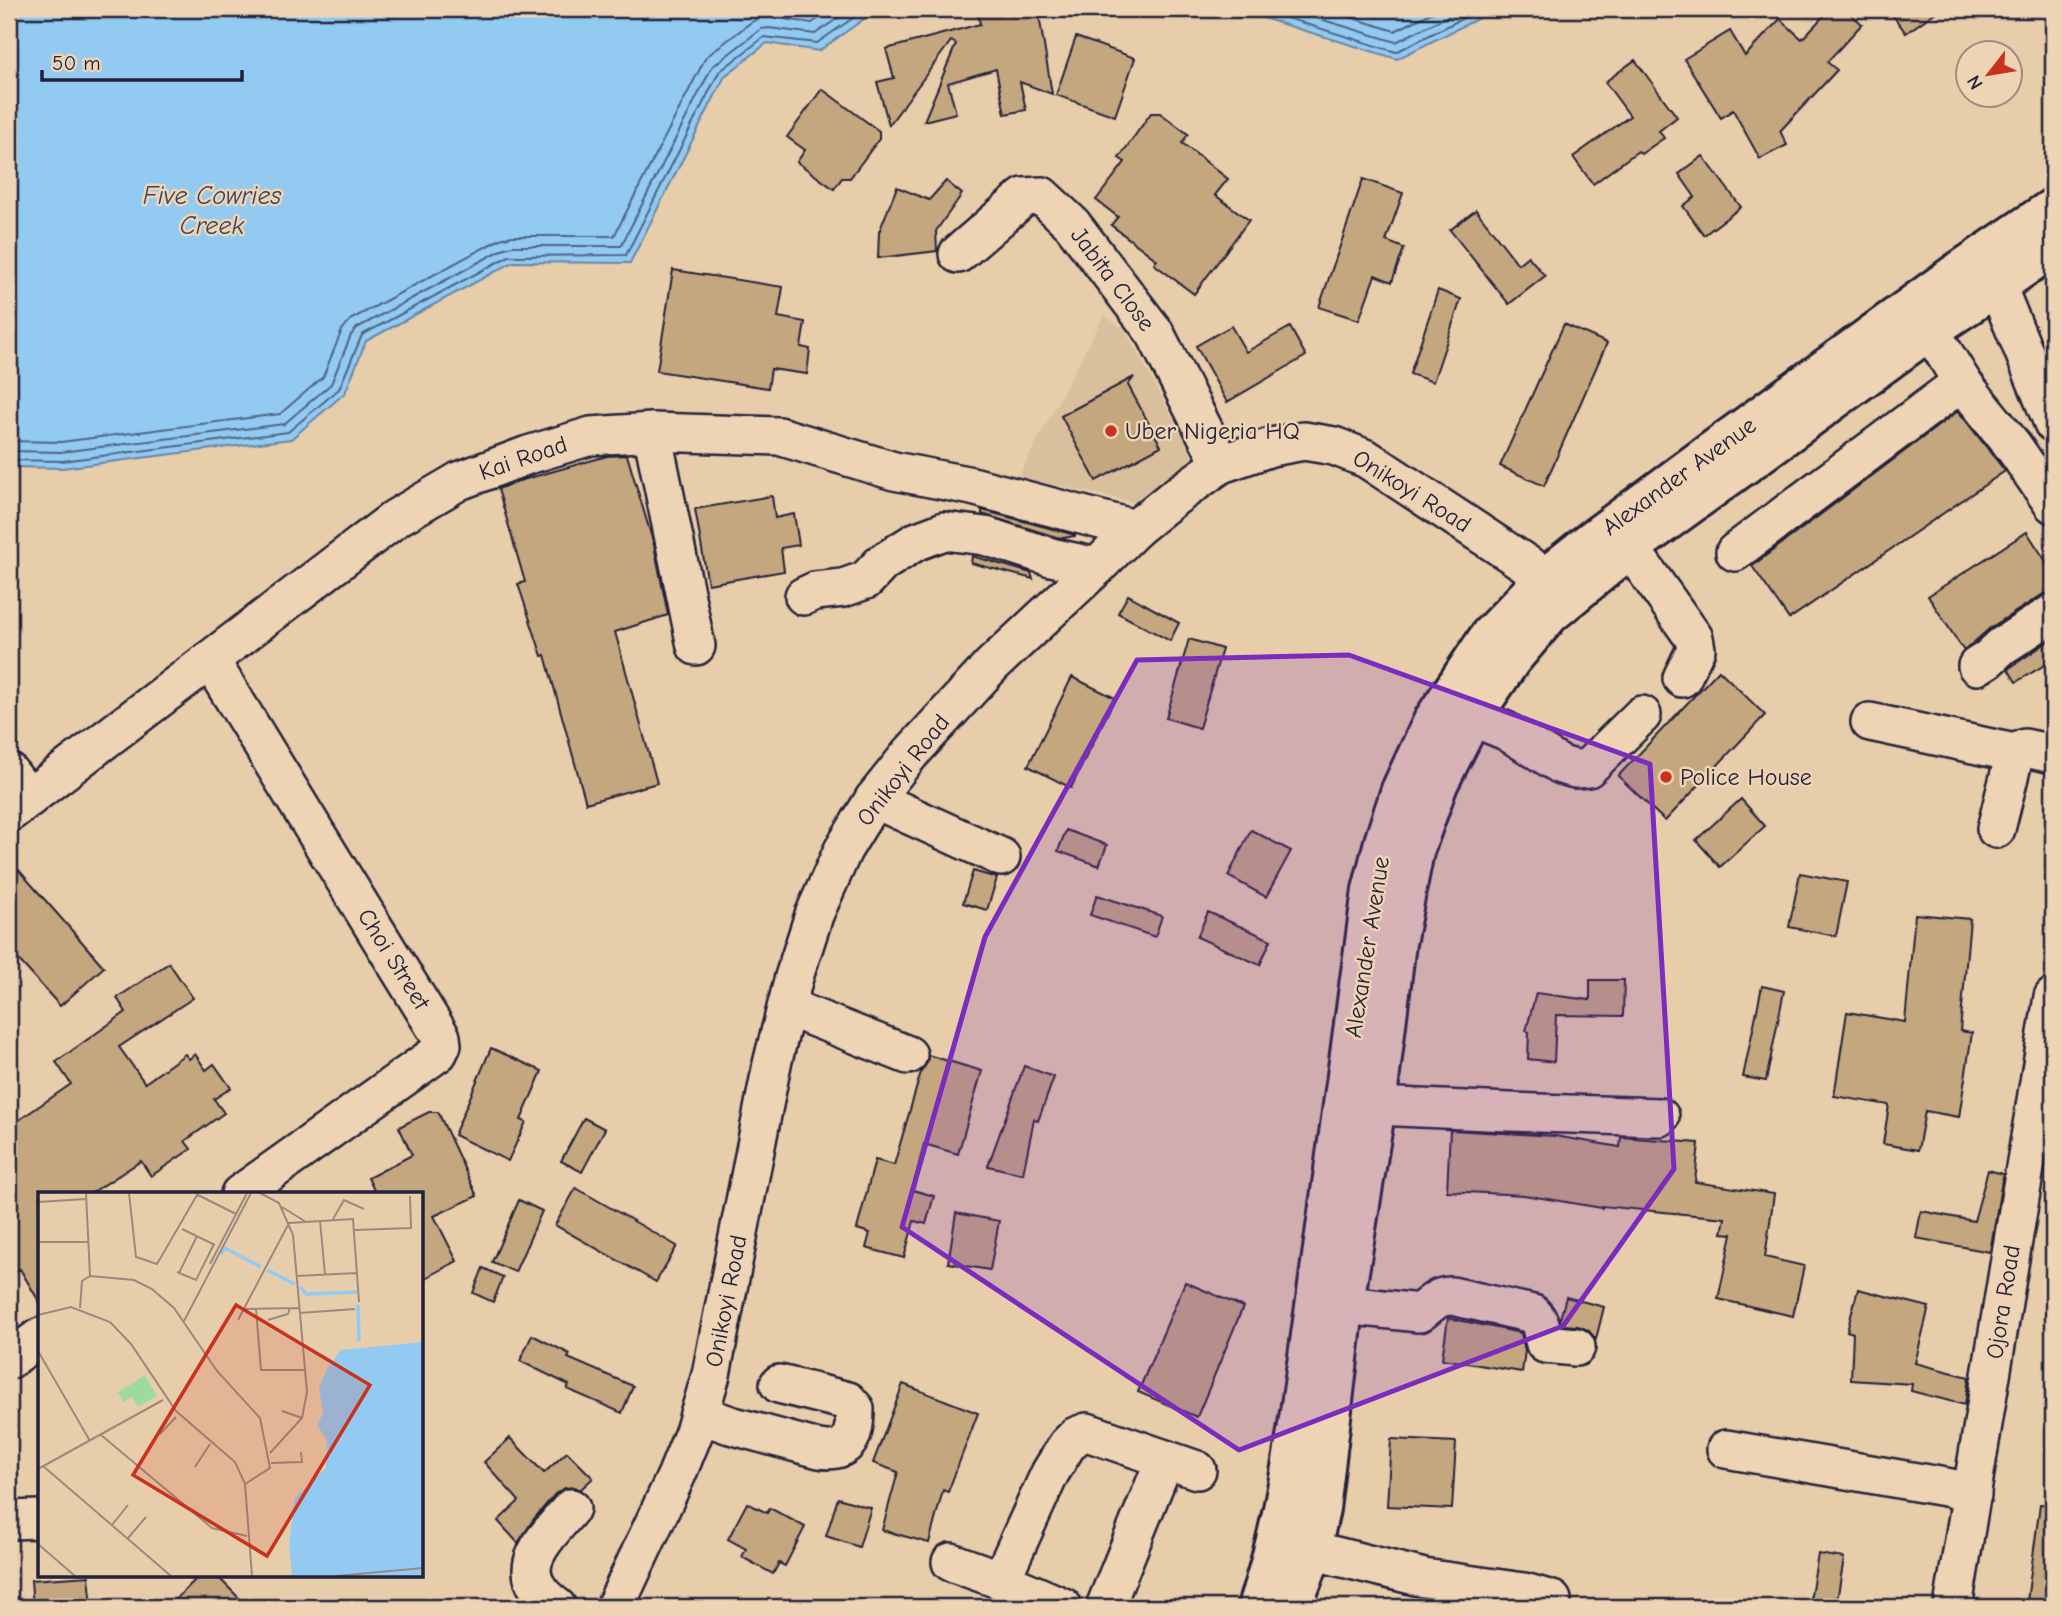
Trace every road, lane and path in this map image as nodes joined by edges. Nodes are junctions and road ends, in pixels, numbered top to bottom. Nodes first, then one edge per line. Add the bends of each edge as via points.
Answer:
1 (2053, 208) edge
2 (2053, 247) edge
3 (958, 254) dead end
4 (1997, 286) junction
5 (1930, 330) junction
6 (1962, 382) junction
7 (2053, 423) edge
8 (652, 432) junction
9 (1221, 464) junction
10 (2053, 504) edge
11 (1135, 529) junction
12 (1630, 548) junction
13 (1735, 552) dead end
14 (1097, 567) junction
15 (1546, 577) junction
16 (804, 596) dead end
17 (2053, 613) edge
18 (696, 646) dead end
19 (210, 660) junction
20 (1977, 666) dead end
21 (1682, 678) dead end
22 (1642, 715) dead end
23 (1472, 717) junction
24 (1870, 722) dead end
25 (2015, 753) junction
26 (2053, 754) edge
27 (15, 794) edge
28 (874, 799) junction
29 (1996, 828) dead end
30 (1001, 857) dead end
31 (2053, 998) edge
32 (787, 1007) junction
33 (908, 1055) dead end
34 (1376, 1106) junction
35 (1660, 1117) dead end
36 (243, 1192) edge
37 (1345, 1305) junction
38 (38, 1338) edge
39 (1576, 1347) dead end
40 (9, 1360) edge
41 (779, 1384) dead end
42 (699, 1414) junction
43 (1726, 1450) dead end
44 (1972, 1495) junction
45 (571, 1508) dead end
46 (38, 1519) edge
47 (9, 1520) edge
48 (1311, 1550) junction
49 (951, 1562) dead end
50 (1001, 1580) junction
51 (1552, 1600) dead end
52 (557, 1607) edge
53 (615, 1607) edge
54 (1062, 1607) edge
55 (1105, 1607) edge
56 (1257, 1607) edge
57 (1292, 1607) edge
58 (1954, 1607) edge

1 - 15 main road, Alexander Avenue via 1958,272
2 - 4 main road, Alexander Avenue
3 - 9 street, Jabita Close via 1024,197 1042,196 1072,224 1155,333
4 - 5 main road, Alexander Avenue
4 - 7 street
5 - 6 street
5 - 12 main road, Alexander Avenue
6 - 10 street
6 - 13 street
8 - 11 street, Kai Road via 779,436 894,471 972,486
8 - 18 street
8 - 19 street, Kai Road via 591,436 459,481 396,519
9 - 11 street, Onikoyi Road
9 - 15 street, Onikoyi Road via 1304,441 1334,446 1367,459
11 - 14 street, Onikoyi Road
12 - 21 street via 1693,638 1696,649
12 - 23 main road, Alexander Avenue via 1550,614
14 - 16 street via 985,536 944,531 882,562 866,580
14 - 28 street, Onikoyi Road via 992,665
15 - 56 main road, Alexander Avenue via 1490,635 1434,719 1401,790 1384,842 1372,890 1286,1502
17 - 20 street
19 - 27 street, Kai Road
19 - 36 street, Choi Street via 442,1045 438,1053
22 - 23 street via 1588,768 1575,769
23 - 34 main road, Alexander Avenue via 1438,785 1415,851 1396,943
24 - 25 street
25 - 26 street via 2025,748
25 - 29 street
28 - 30 street
28 - 32 street, Onikoyi Road via 842,850 814,915
31 - 44 street, Ojora Road
32 - 33 street
32 - 42 street, Onikoyi Road
34 - 35 street
34 - 37 main road, Alexander Avenue
37 - 39 street via 1419,1313 1435,1299 1452,1296 1533,1314 1543,1328 1545,1344
37 - 48 main road, Alexander Avenue via 1322,1497
38 - 40 street
41 - 42 street via 848,1401 856,1409 852,1435 845,1446 834,1451 819,1449
42 - 53 street, Onikoyi Road via 677,1474
43 - 44 street
44 - 58 street, Ojora Road
45 - 52 street via 534,1553 531,1575
46 - 47 street
48 - 51 street via 1423,1578 1524,1591
48 - 57 main road, Alexander Avenue
49 - 50 street
50 - 54 street
50 - 55 street via 1050,1473 1067,1445 1087,1432 1181,1465

